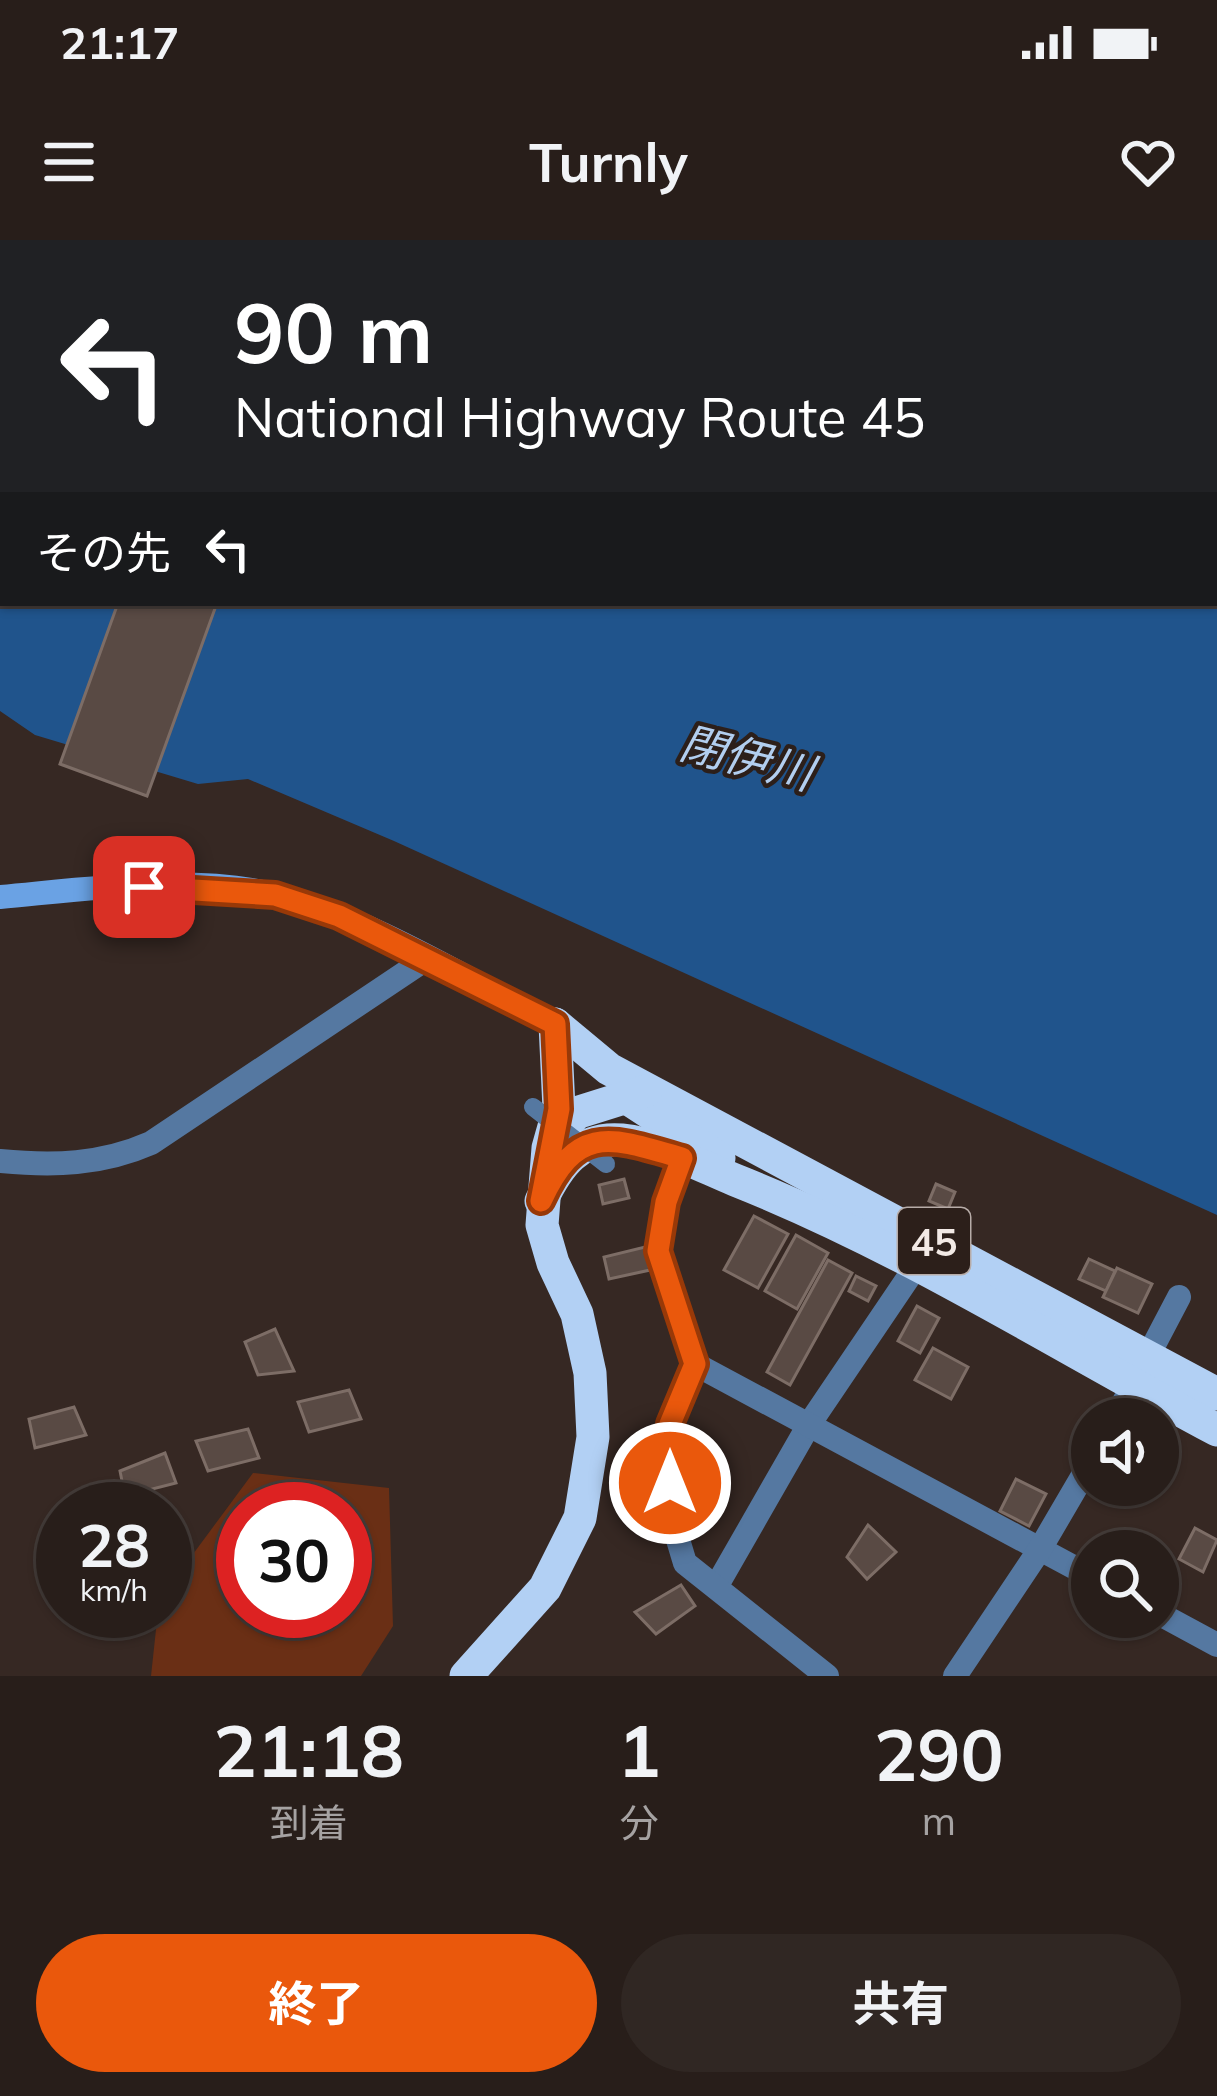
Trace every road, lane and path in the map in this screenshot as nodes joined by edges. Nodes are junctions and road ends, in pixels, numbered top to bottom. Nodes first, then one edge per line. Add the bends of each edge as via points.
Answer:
1 (0, 897) edge
2 (426, 959) junction
3 (555, 1024) junction
4 (620, 1088) junction
5 (533, 1107) dead end
6 (548, 1148) junction
7 (597, 1154) junction
8 (682, 1158) junction
9 (0, 1161) edge
10 (784, 1199) junction
11 (541, 1201) junction
12 (925, 1252) junction
13 (1179, 1297) dead end
14 (695, 1364) junction
15 (1141, 1372) junction
16 (1217, 1394) edge
17 (1127, 1398) edge
18 (810, 1423) junction
19 (1217, 1430) edge
20 (1071, 1496) edge
21 (1040, 1549) junction
22 (1071, 1566) edge
23 (716, 1587) junction
24 (1179, 1624) edge
25 (1217, 1645) edge
26 (818, 1672) edge
27 (466, 1676) edge
28 (956, 1676) edge

1 - 2 main road via 144,887 275,895
2 - 3 main road
2 - 9 street via 151,1143 120,1157 52,1166
3 - 4 highway, 45
3 - 6 highway via 559,1109
4 - 6 highway via 576,1113
4 - 7 highway
4 - 10 highway, 45
4 - 12 highway, 45
5 - 7 street, bridge
6 - 11 highway
7 - 8 highway, 45 via 622,1140
7 - 11 highway via 559,1163
8 - 10 highway, 45
8 - 14 street via 658,1251
10 - 12 highway, 45
11 - 27 highway via 553,1263 577,1314 593,1437 580,1518 545,1588
12 - 15 highway, 45
12 - 18 street
13 - 15 street
14 - 18 street
14 - 23 street via 670,1424 673,1523 685,1563
15 - 16 highway, 45
15 - 17 street
15 - 19 highway, 45
18 - 21 street
18 - 23 street
20 - 21 street
21 - 22 street
21 - 28 street
23 - 26 street
24 - 25 street

